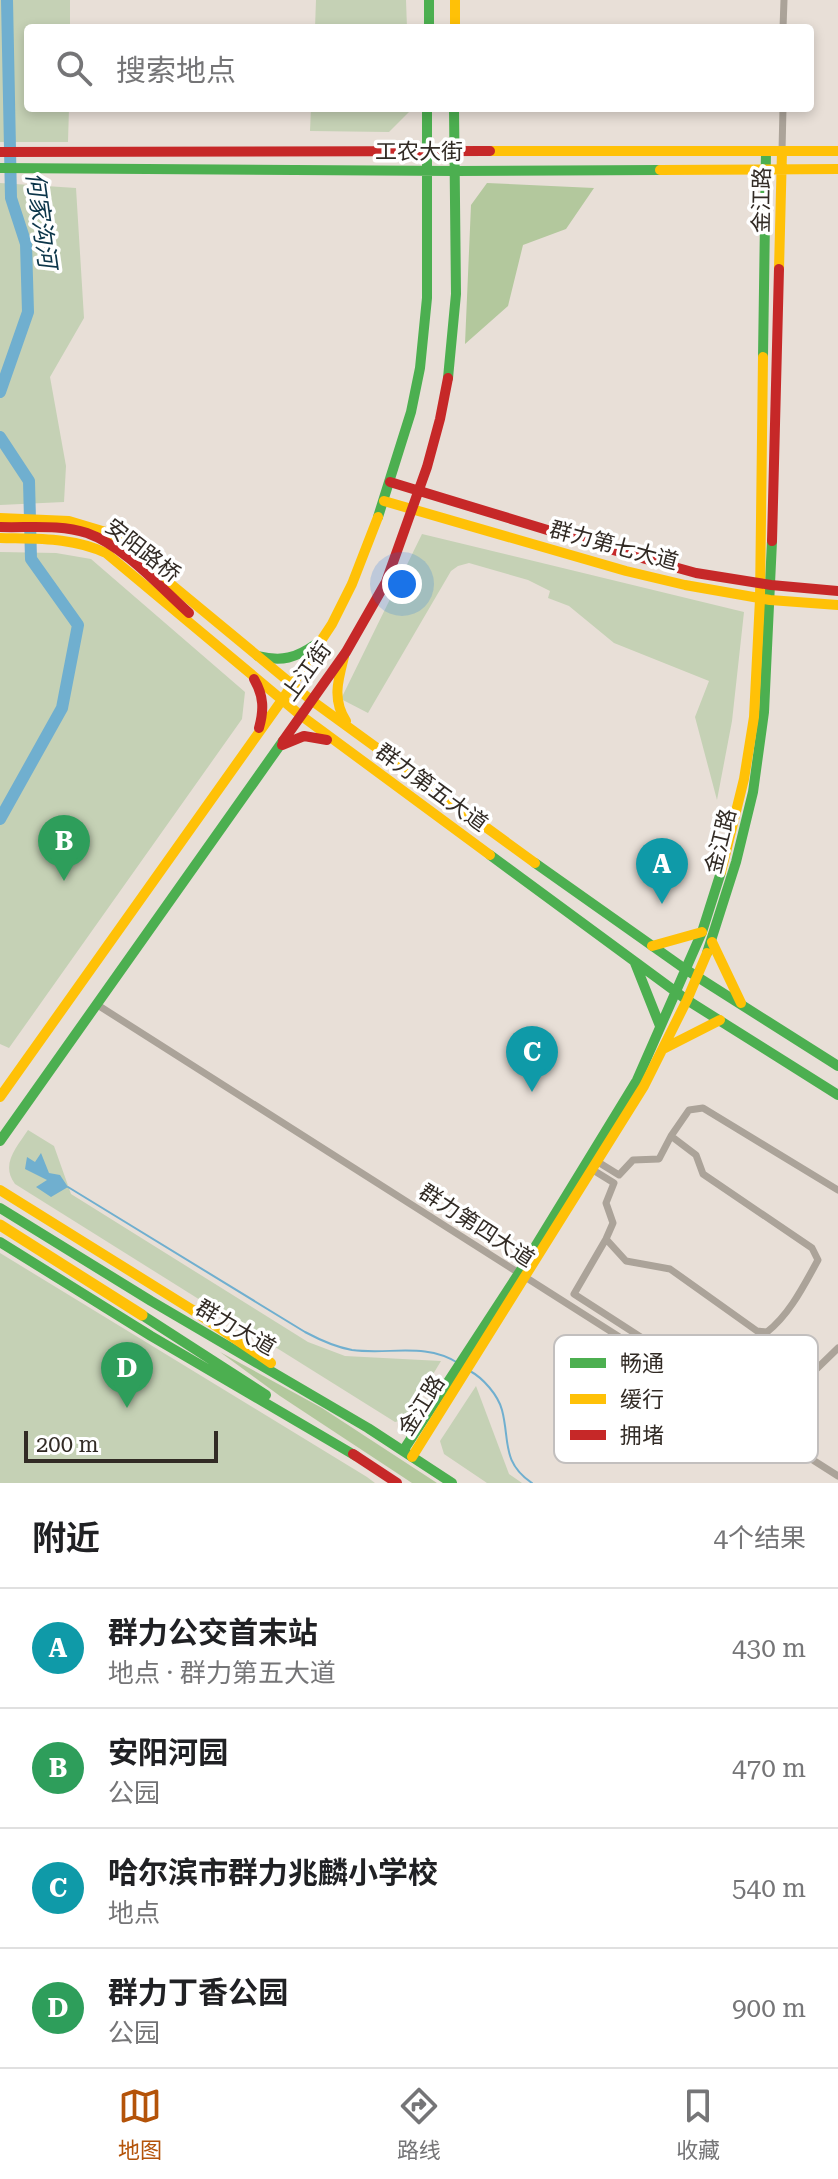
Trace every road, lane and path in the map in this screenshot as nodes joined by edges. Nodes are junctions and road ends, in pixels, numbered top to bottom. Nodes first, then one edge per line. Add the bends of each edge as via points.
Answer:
1 (429, 0) edge
2 (455, 0) edge
3 (784, 0) edge
4 (429, 24) edge
5 (455, 24) edge
6 (783, 24) edge
7 (427, 112) edge
8 (454, 112) edge
9 (783, 112) edge
10 (766, 151) junction
11 (782, 151) junction
12 (838, 151) edge
13 (0, 152) edge
14 (427, 152) junction
15 (454, 152) junction
16 (0, 168) edge
17 (782, 169) junction
18 (838, 169) edge
19 (766, 170) junction
20 (427, 171) junction
21 (455, 171) junction
22 (390, 482) junction
23 (419, 492) junction
24 (384, 501) junction
25 (413, 510) junction
26 (0, 518) edge
27 (0, 527) edge
28 (0, 538) edge
29 (765, 584) junction
30 (838, 591) edge
31 (765, 600) junction
32 (838, 605) edge
33 (321, 640) junction
34 (346, 652) junction
35 (255, 655) junction
36 (231, 657) junction
37 (251, 674) junction
38 (292, 686) junction
39 (282, 700) junction
40 (311, 700) junction
41 (299, 714) junction
42 (354, 732) junction
43 (257, 735) junction
44 (341, 745) junction
45 (274, 750) junction
46 (702, 932) junction
47 (712, 942) junction
48 (652, 946) junction
49 (635, 961) junction
50 (685, 969) junction
51 (698, 977) junction
52 (675, 991) junction
53 (687, 1000) junction
54 (96, 1004) junction
55 (742, 1005) junction
56 (720, 1020) junction
57 (660, 1026) junction
58 (663, 1049) junction
59 (838, 1066) edge
60 (838, 1095) edge
61 (0, 1097) edge
62 (671, 1136) junction
63 (0, 1141) edge
64 (596, 1166) junction
65 (0, 1190) edge
66 (838, 1190) edge
67 (0, 1208) edge
68 (0, 1225) edge
69 (606, 1239) junction
70 (0, 1242) edge
71 (523, 1275) junction
72 (617, 1335) edge
73 (637, 1335) edge
74 (838, 1348) edge
75 (818, 1367) edge
76 (368, 1428) junction
77 (408, 1454) junction
78 (356, 1456) junction
79 (818, 1463) edge
80 (838, 1476) edge
81 (397, 1483) edge
82 (452, 1483) edge

1 - 4 main road
2 - 5 main road
3 - 6 street
7 - 14 main road, 上江街
8 - 15 main road, 上江街
9 - 11 street
10 - 11 main road, 工农大街
10 - 15 main road, 工农大街
10 - 19 main road, 金江路
11 - 12 main road, 工农大街
11 - 17 main road, 金江路
13 - 14 main road, 工农大街
14 - 15 main road, 工农大街
14 - 20 main road, 上江街
15 - 21 main road, 上江街
16 - 20 main road, 工农大街
17 - 18 main road, 工农大街
17 - 19 main road, 工农大街
17 - 29 main road, 金江路
19 - 21 main road, 工农大街
19 - 29 main road, 金江路
20 - 21 main road, 工农大街
20 - 22 main road, 上江街 via 427,298 420,368
21 - 23 main road, 上江街 via 457,256 450,371
22 - 23 main road, 群力第七大道
22 - 24 main road, 上江街
23 - 25 main road, 上江街
23 - 29 main road, 群力第七大道 via 696,573
24 - 25 main road, 群力第七大道
24 - 33 main road, 上江街 via 352,584
25 - 31 main road, 群力第七大道 via 626,571
25 - 34 main road, 上江街 via 390,573
26 - 35 main road, 群力第五大道 via 64,520 109,533
27 - 36 main road, 安阳路桥 via 97,537 205,626
28 - 36 main road, 群力第五大道 via 86,543 106,553
29 - 30 main road, 群力第七大道
29 - 31 main road, 金江路
31 - 32 main road, 群力第七大道
31 - 46 main road, 金江路 via 744,779
31 - 47 main road, 金江路 via 764,712 753,792
33 - 35 main road via 288,661
33 - 38 main road, 上江街
34 - 40 main road, 上江街
34 - 42 main road via 336,704
35 - 38 main road, 群力第五大道
36 - 37 main road, 群力第五大道
37 - 39 main road, 群力第五大道
37 - 43 main road via 264,699
38 - 39 main road, 上江街
38 - 40 main road, 群力第五大道
39 - 41 main road, 群力第五大道
39 - 43 main road, 上江街
40 - 41 main road, 上江街
40 - 42 main road, 群力第五大道
41 - 44 main road, 群力第五大道
41 - 45 main road, 上江街
42 - 48 main road, 群力第五大道
43 - 61 main road, 上江街
44 - 45 main road via 300,735
44 - 49 main road, 群力第五大道
45 - 54 main road, 上江街
46 - 48 main road
46 - 50 main road, 金江路
47 - 51 main road, 金江路
47 - 55 main road
48 - 50 main road, 群力第五大道
49 - 52 main road, 群力第五大道
49 - 57 main road
50 - 51 main road, 群力第五大道
50 - 52 main road, 金江路
51 - 53 main road, 金江路
51 - 55 main road, 群力第五大道
52 - 53 main road, 群力第五大道
52 - 57 main road, 金江路
53 - 56 main road, 群力第五大道
53 - 58 main road, 金江路
54 - 63 main road, 上江街
54 - 71 street, 群力第四大道
55 - 59 main road, 群力第五大道
56 - 58 main road
56 - 60 main road, 群力第五大道
57 - 71 main road, 金江路 via 637,1080
58 - 64 main road, 金江路
62 - 64 street via 659,1159 633,1160 619,1175
62 - 66 street via 689,1110 703,1108
62 - 69 street via 696,1155 703,1174 812,1248 818,1260 781,1321 767,1332 757,1331 670,1269 626,1261
64 - 69 street via 614,1183 606,1203 613,1223
64 - 71 main road, 金江路
65 - 76 main road
67 - 76 main road, 群力大道
68 - 78 main road, 群力大道, bridge
69 - 73 street via 574,1294
70 - 78 main road
71 - 72 street, 群力第四大道
71 - 77 main road, 金江路
74 - 75 street
76 - 77 main road, 群力大道
77 - 82 main road, 群力大道
78 - 81 main road, 群力大道
79 - 80 street, 群力第四大道

